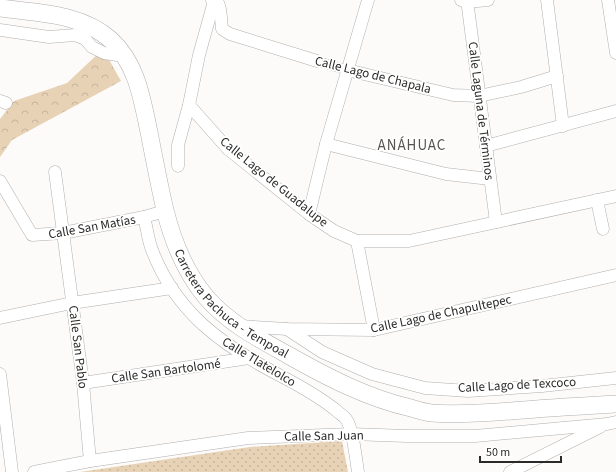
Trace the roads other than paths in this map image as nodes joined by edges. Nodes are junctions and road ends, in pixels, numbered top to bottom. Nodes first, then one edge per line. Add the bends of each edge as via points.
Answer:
1 (212, 0) edge
2 (216, 0) edge
3 (368, 0) edge
4 (488, 0) edge
5 (547, 0) edge
6 (608, 0) edge
7 (465, 1) edge
8 (0, 8) edge
9 (0, 30) edge
10 (616, 52) edge
11 (124, 56) junction
12 (317, 61) joint
13 (347, 70) junction
14 (557, 76) junction
15 (480, 96) junction
16 (189, 105) junction
17 (616, 111) edge
18 (564, 126) junction
19 (326, 144) junction
20 (486, 146) junction
21 (178, 166) dead end
22 (55, 172) dead end
23 (490, 178) junction
24 (0, 181) edge
25 (616, 196) edge
26 (597, 200) junction
27 (166, 211) junction
28 (309, 214) junction
29 (144, 218) junction
30 (496, 222) junction
31 (603, 229) dead end
32 (63, 233) junction
33 (357, 241) junction
34 (616, 275) edge
35 (172, 288) junction
36 (72, 303) junction
37 (0, 318) edge
38 (239, 326) junction
39 (287, 329) junction
40 (374, 330) junction
41 (249, 358) junction
42 (0, 374) edge
43 (616, 378) edge
44 (83, 383) junction
45 (616, 404) edge
46 (611, 423) edge
47 (351, 434) junction
48 (90, 461) junction
49 (12, 472) edge
50 (34, 472) edge
51 (358, 472) edge
52 (510, 472) edge

1 - 16 street via 213,6 198,55
2 - 12 street, Calle Lago de Chapala via 220,6 222,28 230,34
3 - 13 street
4 - 7 street
5 - 14 street
6 - 10 street
7 - 15 street, Calle Laguna de Términos
8 - 11 main road, Carretera Pachuca - Tempoal via 62,16 83,22 98,29
9 - 11 street via 49,37 75,35 86,39 92,47 104,53
11 - 27 main road, Carretera Pachuca - Tempoal via 134,72 142,99
12 - 13 street, Calle Lago de Chapala
13 - 15 street, Calle Lago de Chapala via 453,95
13 - 19 street
14 - 15 street, Calle Lago de Chapala
14 - 18 street
15 - 20 street, Calle Laguna de Términos
16 - 21 street via 178,145
16 - 28 street, Calle Lago de Guadalupe via 228,148
17 - 18 street
18 - 20 street
19 - 23 street via 446,174
19 - 28 street
20 - 23 street, Calle Laguna de Términos
22 - 32 street, Calle San Pablo
23 - 30 street, Calle Laguna de Términos
24 - 32 street, Calle San Matías via 32,235
25 - 26 street, Calle Lago de Guadalupe
26 - 30 street, Calle Lago de Guadalupe
26 - 31 street
27 - 29 street, Calle San Matías
27 - 38 main road, Carretera Pachuca - Tempoal via 187,271 206,298
28 - 33 street, Calle Lago de Guadalupe via 334,231
29 - 32 street, Calle San Matías
29 - 35 street, Calle Tlatelolco via 151,249
30 - 33 street, Calle Lago de Guadalupe via 409,241
32 - 36 street, Calle San Pablo
33 - 40 street
34 - 40 street, Calle Lago de Chapultepec
35 - 36 street
35 - 41 street, Calle Tlatelolco via 182,304 200,323
36 - 37 street
36 - 44 street, Calle San Pablo
38 - 39 street, Calle Lago de Chapultepec
38 - 45 main road, Carretera Pachuca - Tempoal via 313,369 354,389 390,403 430,413 479,413
39 - 40 street, Calle Lago de Chapultepec
39 - 43 street, Calle Lago de Texcoco via 322,352 372,374 425,388 468,391
41 - 44 street, Calle San Bartolomé
41 - 47 street, Calle Tlatelolco via 326,402 346,419
42 - 49 street
44 - 48 street, Calle San Pablo
46 - 47 street, Calle San Juan via 475,436
46 - 52 street
47 - 48 street, Calle San Juan via 248,438
47 - 51 street, Calle Tlatelolco
48 - 50 street, Calle San Juan

